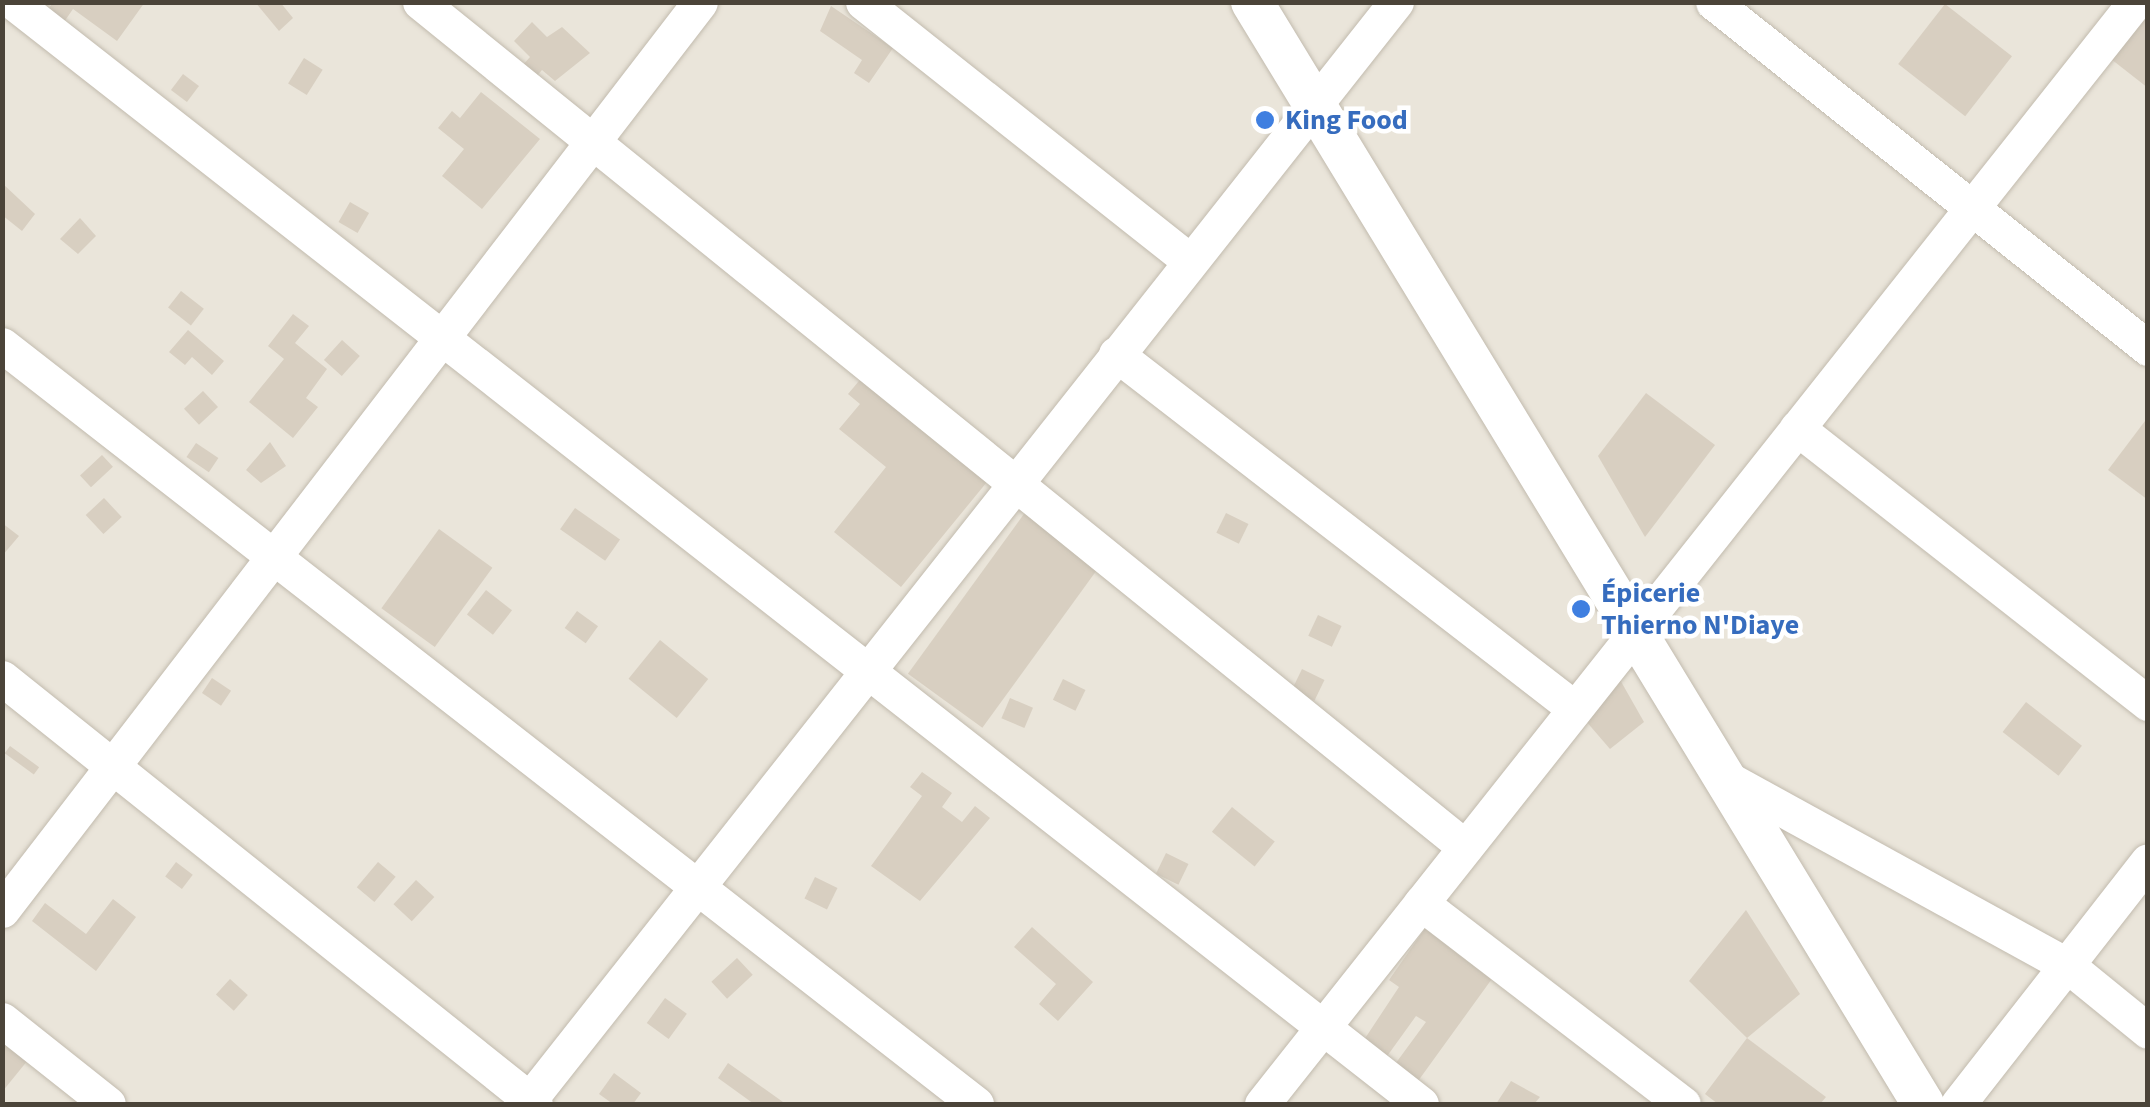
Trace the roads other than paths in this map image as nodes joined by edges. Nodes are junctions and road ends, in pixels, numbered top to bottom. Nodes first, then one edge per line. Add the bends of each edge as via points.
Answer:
1 (14, 2) edge
2 (420, 2) edge
3 (700, 2) edge
4 (863, 2) edge
5 (1252, 2) edge
6 (1396, 2) edge
7 (1712, 2) edge
8 (2135, 2) edge
9 (1313, 103) junction
10 (594, 141) junction
11 (1970, 207) junction
12 (1190, 260) junction
13 (442, 338) junction
14 (2, 345) edge
15 (2148, 348) edge
16 (1116, 354) junction
17 (1797, 428) junction
18 (1016, 480) junction
19 (273, 559) junction
20 (1638, 629) junction
21 (867, 671) junction
22 (2, 678) edge
23 (2148, 704) edge
24 (1574, 708) junction
25 (113, 766) junction
26 (1728, 779) junction
27 (1465, 847) junction
28 (2148, 861) edge
29 (697, 887) junction
30 (1421, 902) junction
31 (2, 910) edge
32 (2067, 965) junction
33 (2, 1020) edge
34 (1323, 1028) junction
35 (2148, 1031) edge
36 (530, 1103) edge
37 (108, 1104) edge
38 (976, 1104) edge
39 (1262, 1104) edge
40 (1421, 1104) edge
41 (1683, 1104) edge
42 (1923, 1104) edge
43 (1958, 1104) edge

1 - 13 street
2 - 10 street
3 - 10 street
4 - 12 street
5 - 9 street
6 - 9 street
7 - 11 street
8 - 11 street
9 - 12 street
9 - 20 street
10 - 13 street
10 - 18 street
11 - 15 street
11 - 17 street
12 - 16 street
13 - 19 street
13 - 21 street
14 - 19 street
16 - 18 street
16 - 24 street
17 - 20 street
17 - 23 street
18 - 21 street
18 - 27 street
19 - 25 street
19 - 29 street
20 - 24 street
20 - 26 street
21 - 29 street
21 - 34 street
22 - 25 street
24 - 27 street
25 - 31 street
25 - 36 street
26 - 32 street
26 - 42 street
27 - 30 street
28 - 32 street
29 - 36 street
29 - 38 street
30 - 34 street
30 - 41 street
32 - 35 street
32 - 43 street
33 - 37 street
34 - 39 street
34 - 40 street

